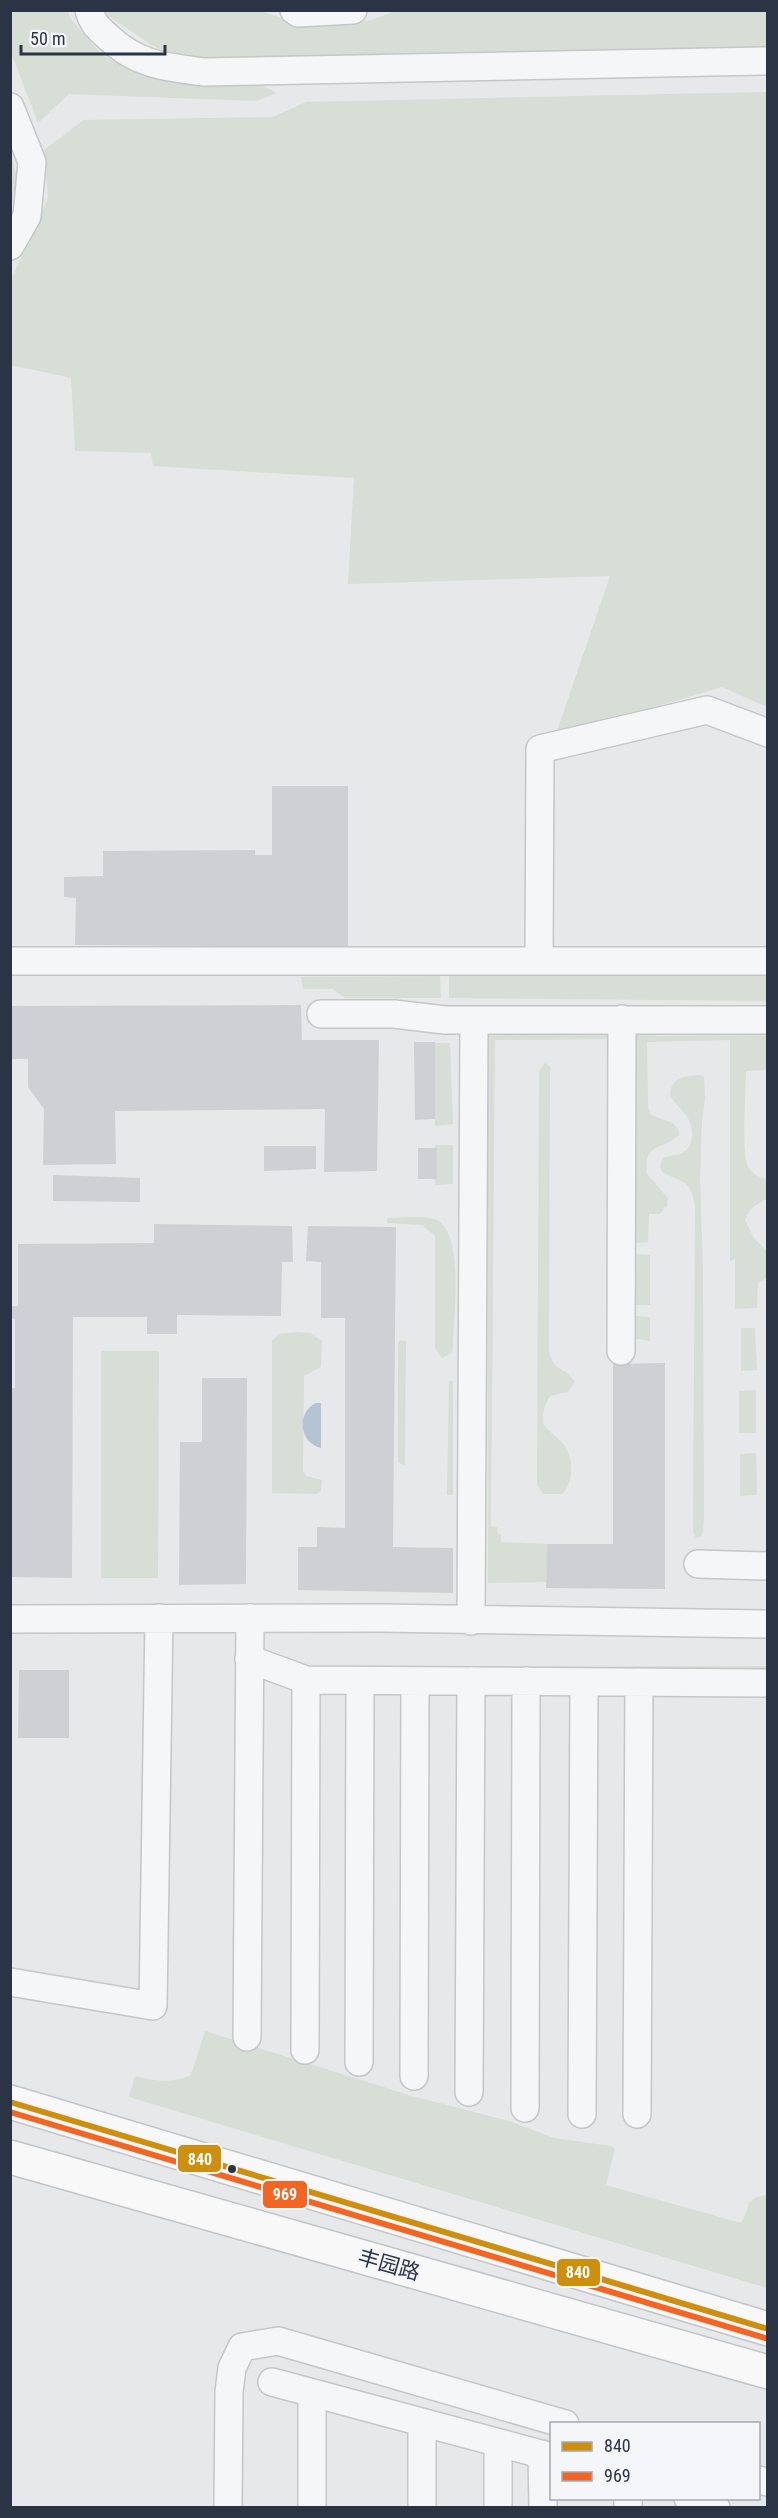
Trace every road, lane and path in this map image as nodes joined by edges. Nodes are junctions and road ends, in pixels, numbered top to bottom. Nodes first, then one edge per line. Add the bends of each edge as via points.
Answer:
1 (89, 10) edge
2 (294, 10) edge
3 (353, 10) edge
4 (768, 61) edge
5 (10, 107) edge
6 (10, 246) edge
7 (768, 733) edge
8 (10, 961) edge
9 (539, 961) junction
10 (768, 961) edge
11 (321, 1014) dead end
12 (622, 1018) junction
13 (474, 1020) junction
14 (768, 1020) edge
15 (621, 1351) dead end
16 (698, 1564) dead end
17 (768, 1566) edge
18 (159, 1618) junction
19 (250, 1618) junction
20 (10, 1619) edge
21 (471, 1621) junction
22 (768, 1624) edge
23 (249, 1659) junction
24 (306, 1680) junction
25 (360, 1681) junction
26 (415, 1681) junction
27 (471, 1681) junction
28 (526, 1682) junction
29 (584, 1682) junction
30 (639, 1682) junction
31 (768, 1683) edge
32 (10, 1982) edge
33 (247, 2037) dead end
34 (305, 2050) dead end
35 (359, 2062) dead end
36 (414, 2076) dead end
37 (469, 2092) dead end
38 (10, 2102) edge
39 (525, 2108) dead end
40 (582, 2114) dead end
41 (637, 2114) dead end
42 (10, 2157) edge
43 (768, 2329) edge
44 (768, 2373) edge
45 (272, 2382) dead end
46 (312, 2393) junction
47 (422, 2422) junction
48 (558, 2422) edge
49 (498, 2443) junction
50 (547, 2455) edge
51 (691, 2500) edge
52 (228, 2508) edge
53 (312, 2508) edge
54 (422, 2508) edge
55 (498, 2508) edge
56 (543, 2508) edge
57 (716, 2508) edge

1 - 4 street via 92,23 123,52 155,65 204,72
2 - 3 street
5 - 6 street via 32,162 27,216
7 - 9 street via 707,710 540,749
8 - 9 street
9 - 10 street
11 - 13 street
12 - 13 street
12 - 14 street
12 - 15 street
13 - 21 street
16 - 17 street
18 - 19 street
18 - 20 street
18 - 32 street via 153,2006
19 - 21 street
19 - 23 street
21 - 22 street
23 - 24 street
23 - 33 street
24 - 25 street
24 - 34 street
25 - 26 street
25 - 35 street
26 - 27 street
26 - 36 street
27 - 28 street
27 - 37 street
28 - 29 street
28 - 39 street
29 - 30 street
29 - 40 street
30 - 31 street
30 - 41 street
38 - 43 main road
42 - 44 main road, 丰园路
45 - 46 street
46 - 47 street
46 - 53 street
47 - 49 street
47 - 54 street
48 - 52 street via 278,2341 242,2347 232,2368 229,2392
49 - 50 street
49 - 55 street
50 - 56 street
51 - 57 street

